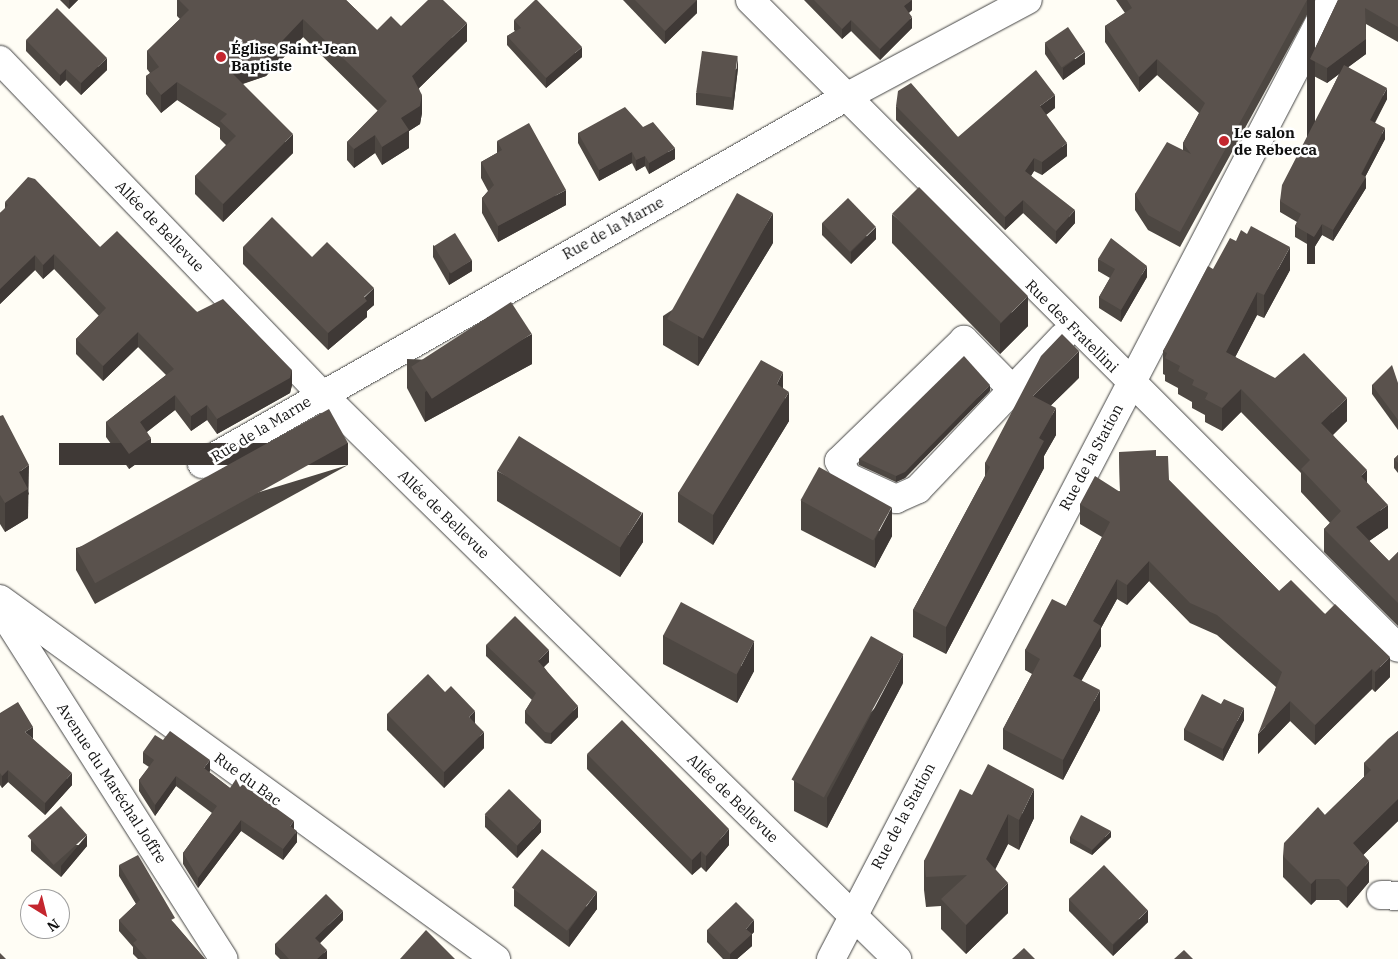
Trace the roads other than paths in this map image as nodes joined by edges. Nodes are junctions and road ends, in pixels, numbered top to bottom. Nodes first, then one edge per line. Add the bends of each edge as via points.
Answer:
1 (750, 0) edge
2 (1028, 0) edge
3 (1331, 0) edge
4 (0, 60) edge
5 (846, 97) junction
6 (1073, 327) junction
7 (1130, 384) junction
8 (1012, 389) junction
9 (321, 393) junction
10 (202, 464) dead end
11 (0, 599) edge
12 (0, 608) edge
13 (1398, 648) edge
14 (852, 915) junction
15 (224, 959) edge
16 (496, 959) edge
17 (831, 959) edge
18 (897, 959) edge

1 - 5 street, Rue des Fratellini
2 - 5 street, Rue de la Marne
3 - 7 street, Rue de la Station
4 - 9 street, Allée de Bellevue
5 - 6 street, Rue des Fratellini
5 - 9 street, Rue de la Marne
6 - 7 street, Rue des Fratellini
6 - 8 street
7 - 13 street, Rue des Fratellini
7 - 14 street, Rue de la Station
8 - 8 street via 924,483 896,499 848,477 839,462 964,340
9 - 10 street, Rue de la Marne
9 - 14 street, Allée de Bellevue
11 - 16 street, Rue du Bac
12 - 15 street, Avenue du Maréchal Joffre
14 - 17 street
14 - 18 street, Allée de Bellevue

